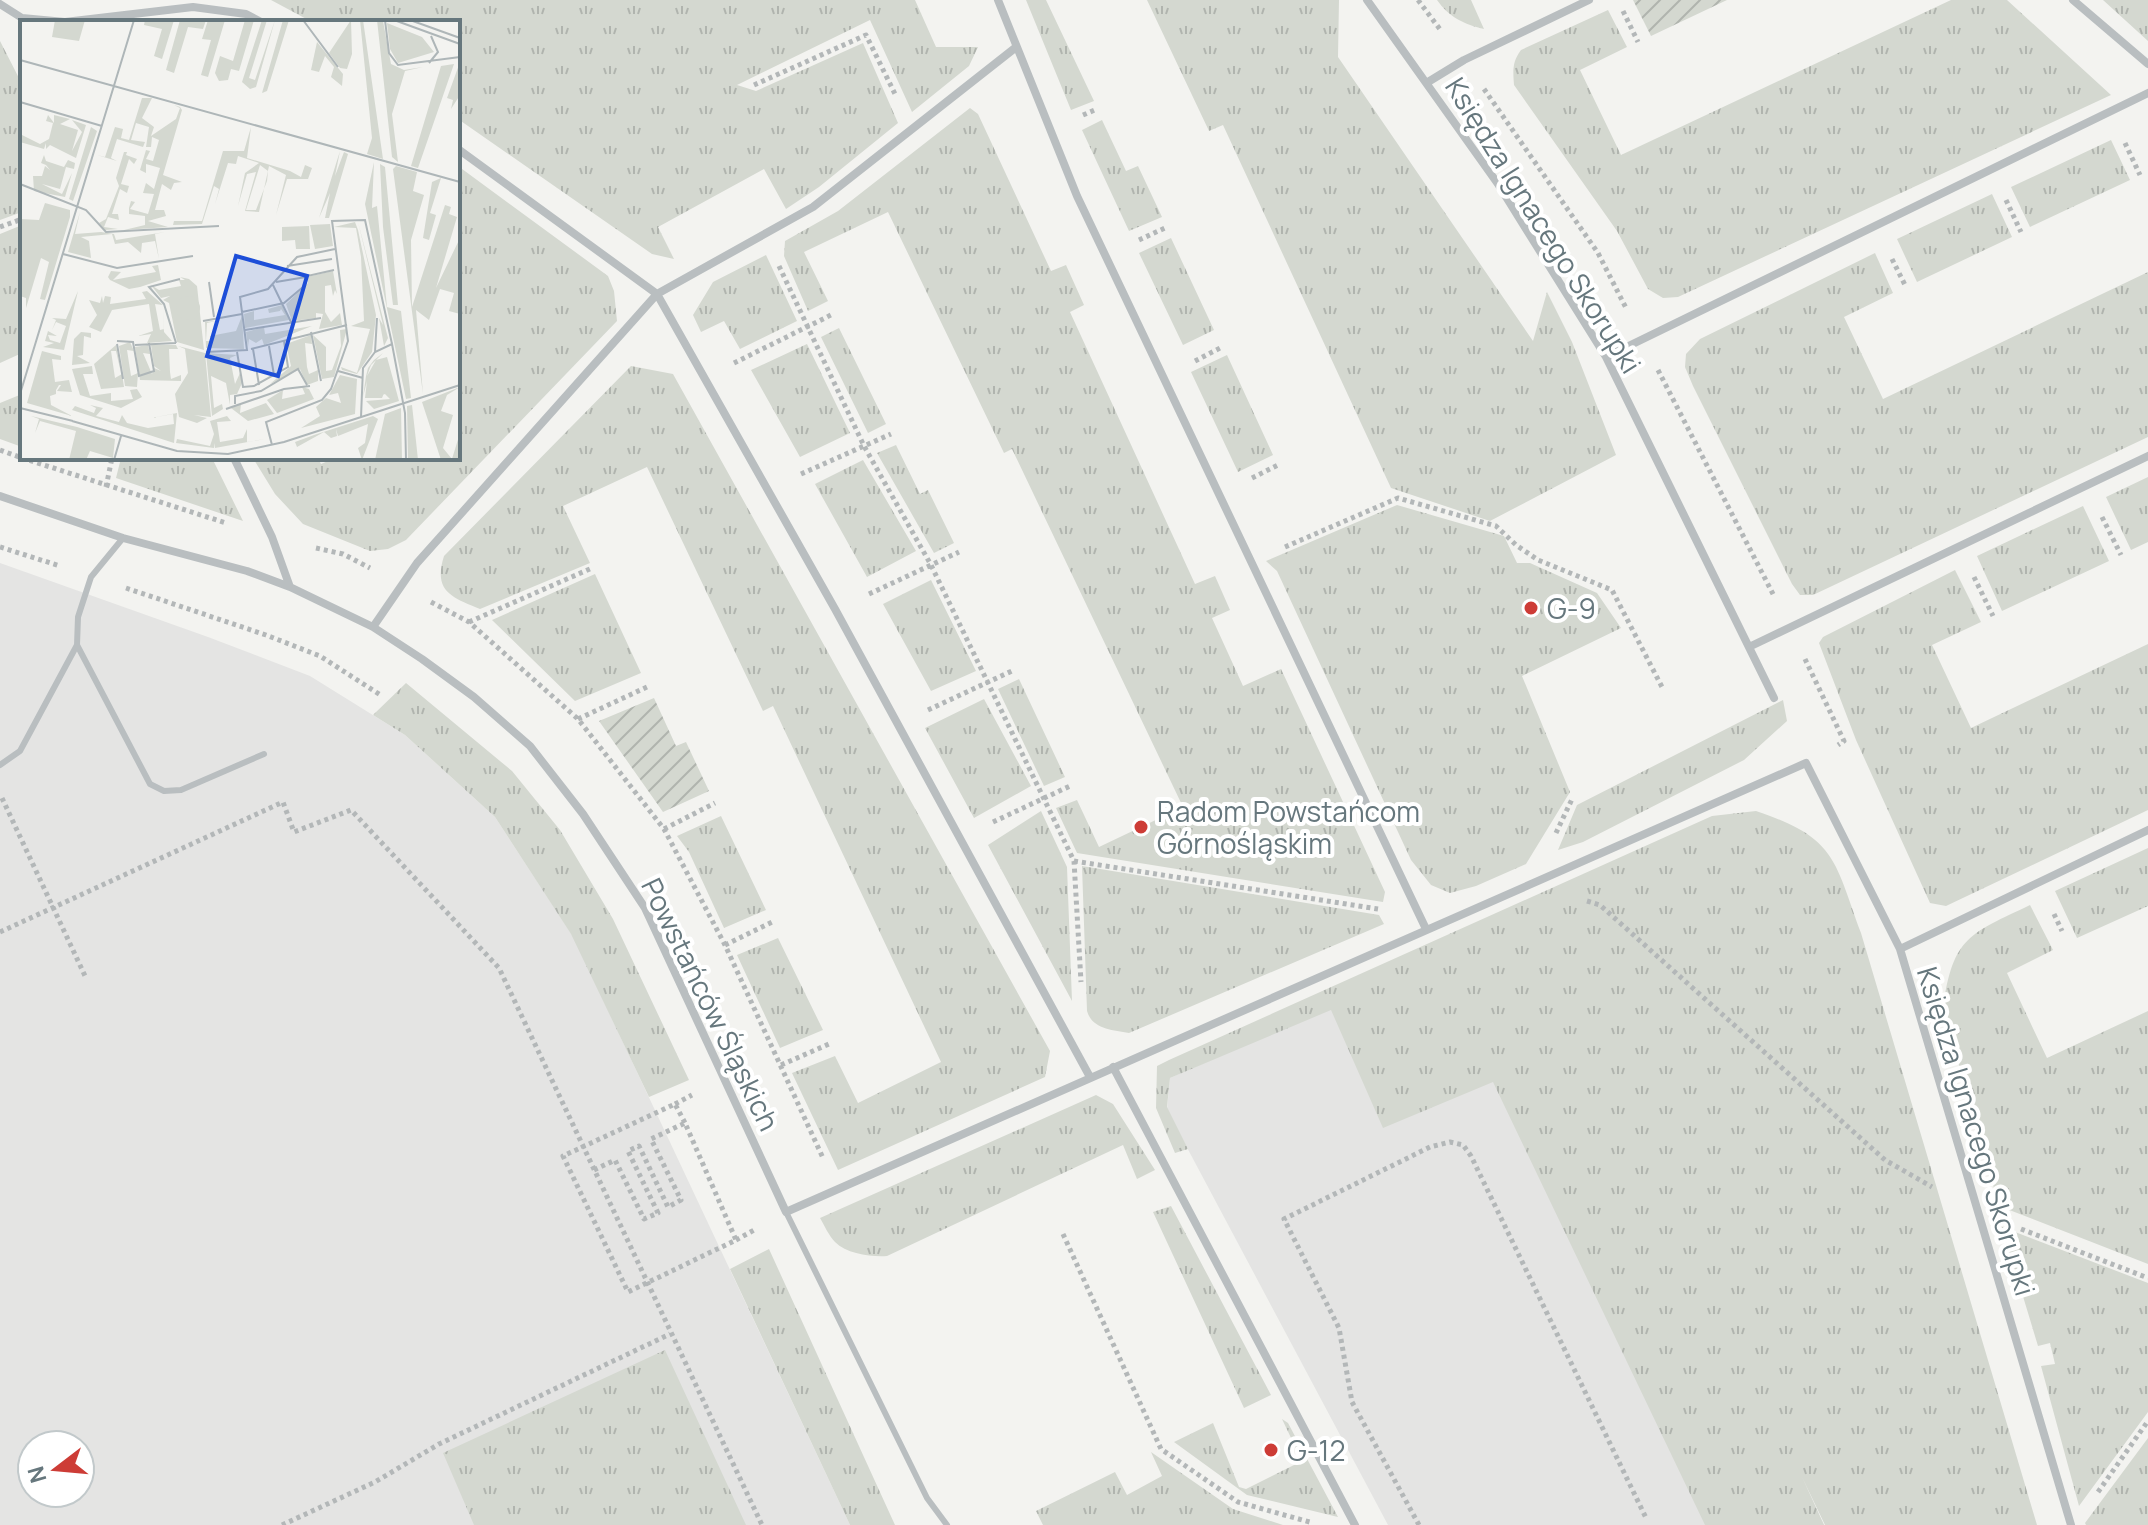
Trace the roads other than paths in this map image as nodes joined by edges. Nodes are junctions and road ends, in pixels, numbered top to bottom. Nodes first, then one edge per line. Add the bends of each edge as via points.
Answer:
1 (998, 0) edge
2 (1367, 0) edge
3 (1589, 0) edge
4 (2073, 0) edge
5 (0, 4) edge
6 (23, 20) edge
7 (82, 20) edge
8 (257, 20) edge
9 (1015, 48) junction
10 (2148, 64) edge
11 (1428, 82) junction
12 (2148, 93) edge
13 (460, 150) edge
14 (657, 294) junction
15 (1606, 357) junction
16 (2148, 456) edge
17 (235, 460) edge
18 (0, 496) edge
19 (123, 538) junction
20 (290, 587) junction
21 (373, 627) junction
22 (77, 645) junction
23 (1749, 647) junction
24 (1774, 698) dead end
25 (264, 754) dead end
26 (0, 765) edge
27 (2148, 830) edge
28 (1426, 929) junction
29 (1900, 949) junction
30 (1113, 1067) junction
31 (1090, 1077) junction
32 (786, 1212) junction
33 (947, 1525) edge
34 (1355, 1525) edge
35 (2071, 1525) edge

1 - 9 street
2 - 11 street, Księdza Ignacego Skorupki
3 - 11 street
4 - 10 street
5 - 6 street
7 - 8 street via 193,7
9 - 14 street via 813,207
9 - 28 street via 1077,196
11 - 15 street, Księdza Ignacego Skorupki
12 - 15 street
13 - 14 street
14 - 21 street via 417,563
14 - 31 street
15 - 23 street, Księdza Ignacego Skorupki
16 - 23 street
17 - 20 street
18 - 19 street, Powstańców Śląskich
19 - 20 street, Powstańców Śląskich
19 - 22 lane via 91,577 78,617
20 - 21 street, Powstańców Śląskich
21 - 32 street, Powstańców Śląskich via 474,697 530,746 583,814 645,908
22 - 25 lane via 150,784 158,789 181,790
22 - 26 lane via 20,751
23 - 24 street, Księdza Ignacego Skorupki
27 - 29 street
28 - 29 street, Księdza Ignacego Skorupki via 1806,763
28 - 30 street
29 - 35 street, Księdza Ignacego Skorupki
30 - 31 street
30 - 34 street
31 - 32 street
32 - 33 lane, Powstańców Śląskich via 927,1498

